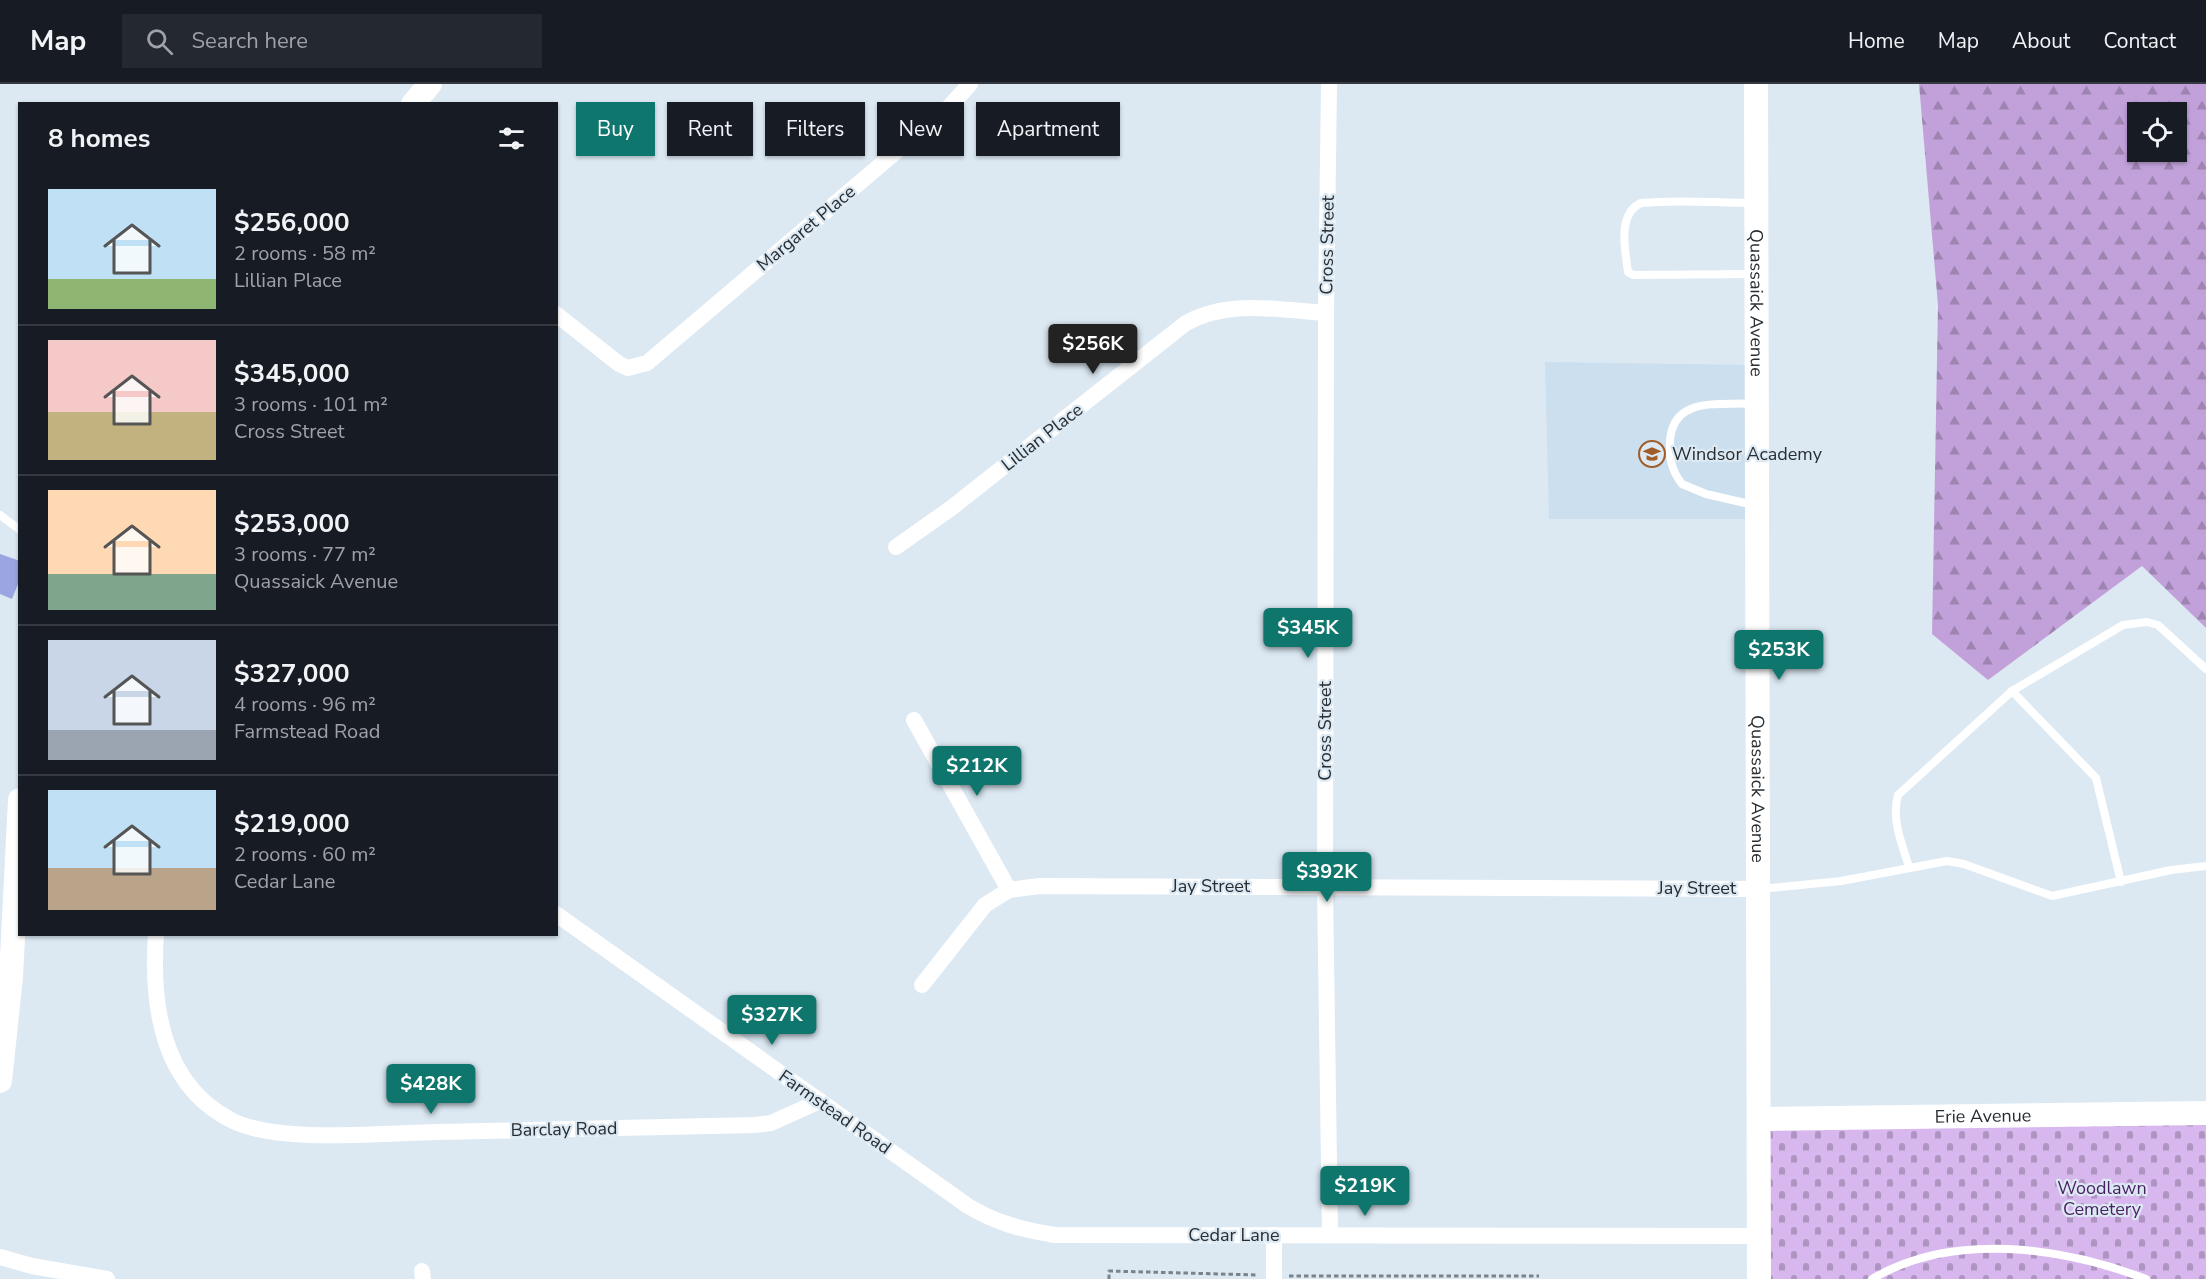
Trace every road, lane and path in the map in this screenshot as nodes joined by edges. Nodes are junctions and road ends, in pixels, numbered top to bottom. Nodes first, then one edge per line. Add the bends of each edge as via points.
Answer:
1 (430, 84) edge
2 (970, 84) edge
3 (1329, 84) edge
4 (1756, 84) edge
5 (415, 102) edge
6 (1757, 203) junction
7 (1757, 274) junction
8 (1326, 313) junction
9 (558, 319) edge
10 (1757, 403) junction
11 (1758, 506) junction
12 (0, 515) edge
13 (18, 528) edge
14 (896, 547) dead end
15 (2206, 669) edge
16 (2012, 691) junction
17 (914, 720) dead end
18 (18, 839) edge
19 (2206, 866) edge
20 (1908, 867) junction
21 (2121, 882) junction
22 (1325, 886) junction
23 (1758, 889) junction
24 (1009, 890) junction
25 (558, 915) edge
26 (156, 936) edge
27 (922, 985) dead end
28 (0, 1081) edge
29 (820, 1101) junction
30 (2206, 1113) edge
31 (1759, 1119) junction
32 (968, 1206) joint
33 (1330, 1233) junction
34 (1274, 1235) junction
35 (1759, 1236) junction
36 (0, 1257) edge
37 (1539, 1276) dead end
38 (1274, 1277) edge
39 (1429, 1277) edge
40 (106, 1279) edge
41 (1109, 1279) edge
42 (1759, 1279) edge
43 (1872, 1279) edge
44 (2146, 1279) edge

1 - 5 main road
2 - 9 street, Margaret Place via 950,106 654,358 628,368
3 - 8 street, Cross Street
4 - 6 main road, Quassaick Avenue
6 - 7 main road, Quassaick Avenue
6 - 7 lane via 1641,203 1625,218 1628,272 1633,275
7 - 10 main road, Quassaick Avenue
8 - 14 street, Lillian Place via 1240,308 1202,314
8 - 22 street, Cross Street
10 - 11 main road, Quassaick Avenue
10 - 11 lane via 1700,406 1684,411 1672,425 1669,450 1671,464 1682,484
11 - 23 main road, Quassaick Avenue
12 - 13 lane
15 - 16 lane via 2158,625 2133,622
16 - 20 lane via 1899,795 1896,821
16 - 21 lane via 2096,778
17 - 24 street
18 - 28 main road via 11,976
19 - 21 lane
20 - 21 lane via 1947,861 1964,864 2052,896
20 - 23 lane via 1841,881
22 - 23 street, Jay Street
22 - 24 street, Jay Street via 1039,886
22 - 33 street, Cross Street
23 - 31 main road, Quassaick Avenue
24 - 27 street, Jay Street via 986,905
25 - 29 street, Farmstead Road
26 - 29 street, Barclay Road via 153,970 157,1015 163,1036 188,1084 206,1104 231,1121 260,1131 398,1133 755,1125 771,1123
29 - 32 street, Farmstead Road
30 - 31 main road, Erie Avenue
31 - 35 main road, Quassaick Avenue
32 - 34 street, Cedar Lane via 1015,1228 1055,1235
33 - 34 street, Cedar Lane
33 - 35 street, Cedar Lane
34 - 38 street
35 - 42 main road, Quassaick Avenue
36 - 40 street
37 - 39 path
38 - 39 path
38 - 41 path via 1109,1271
43 - 44 lane via 1935,1256 1999,1249 2063,1256

